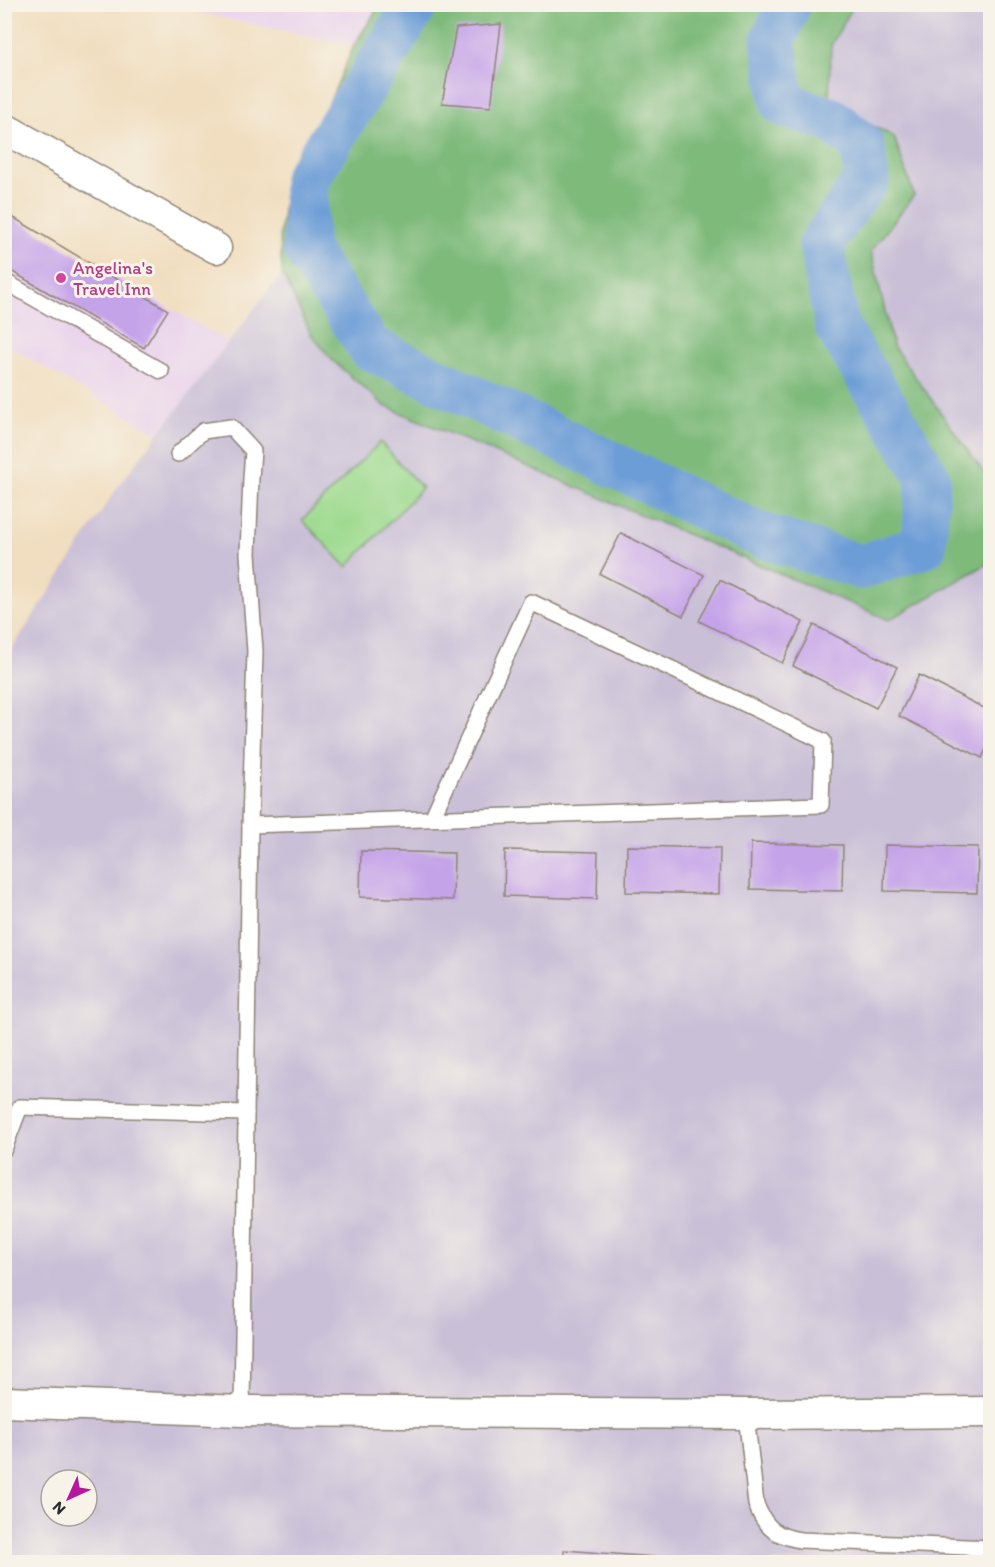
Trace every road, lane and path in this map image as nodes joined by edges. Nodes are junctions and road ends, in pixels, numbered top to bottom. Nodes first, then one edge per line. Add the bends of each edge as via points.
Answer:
1 (4, 128) edge
2 (216, 248) dead end
3 (4, 280) edge
4 (160, 371) dead end
5 (178, 454) dead end
6 (432, 818) junction
7 (250, 825) junction
8 (246, 1113) junction
9 (4, 1149) edge
10 (4, 1402) edge
11 (242, 1411) junction
12 (990, 1412) edge
13 (746, 1414) junction
14 (990, 1548) edge

1 - 2 street
3 - 4 lane
5 - 7 lane via 203,431 231,427 253,451 248,554 255,651
6 - 6 lane via 821,805 824,741 531,602
6 - 7 lane
7 - 8 lane
8 - 9 lane via 20,1107
8 - 11 lane
10 - 11 street
11 - 13 street
12 - 13 street
13 - 14 lane via 756,1504 761,1518 783,1537

